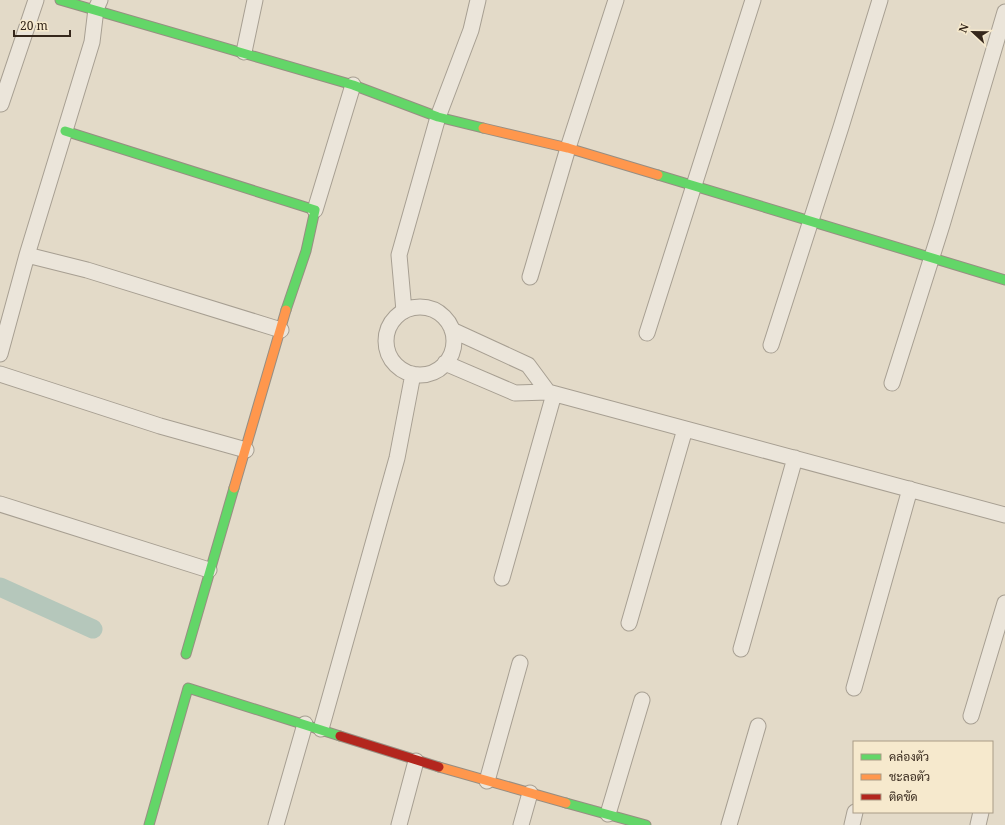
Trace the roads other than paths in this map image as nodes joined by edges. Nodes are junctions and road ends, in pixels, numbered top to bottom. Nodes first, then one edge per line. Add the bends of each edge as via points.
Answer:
1 (36, 0) edge
2 (60, 0) edge
3 (255, 0) edge
4 (478, 0) edge
5 (616, 0) edge
6 (753, 0) edge
7 (880, 0) edge
8 (98, 4) edge
9 (1005, 12) edge
10 (244, 52) junction
11 (353, 85) junction
12 (1, 104) dead end
13 (438, 118) junction
14 (65, 131) junction
15 (568, 148) junction
16 (693, 186) junction
17 (315, 210) junction
18 (810, 220) junction
19 (28, 255) junction
20 (931, 258) junction
21 (530, 277) dead end
22 (1005, 280) edge
23 (404, 311) junction
24 (281, 330) junction
25 (452, 330) junction
26 (647, 333) dead end
27 (771, 345) dead end
28 (0, 354) edge
29 (445, 363) junction
30 (0, 374) edge
31 (413, 374) junction
32 (892, 383) dead end
33 (551, 393) junction
34 (685, 429) junction
35 (246, 450) junction
36 (795, 458) junction
37 (910, 490) junction
38 (0, 504) edge
39 (1005, 515) edge
40 (209, 570) junction
41 (502, 578) dead end
42 (1005, 603) edge
43 (629, 623) dead end
44 (741, 650) dead end
45 (186, 654) dead end
46 (520, 664) dead end
47 (854, 688) dead end
48 (642, 700) dead end
49 (971, 716) dead end
50 (305, 724) junction
51 (758, 726) dead end
52 (321, 729) junction
53 (416, 761) junction
54 (487, 781) junction
55 (530, 793) junction
56 (856, 813) edge
57 (981, 813) edge
58 (608, 814) junction
59 (148, 825) edge
60 (276, 825) edge
61 (399, 825) edge
62 (521, 825) edge
63 (646, 825) edge
64 (729, 825) edge
65 (852, 825) edge
66 (978, 825) edge

1 - 12 street
2 - 8 street
3 - 10 street
4 - 13 street via 471,30
5 - 15 street
6 - 16 street
7 - 18 street
8 - 10 street
8 - 14 street via 92,42
9 - 20 street
10 - 11 street
11 - 13 street
11 - 17 street
13 - 15 street
13 - 23 street via 399,255
14 - 17 street
14 - 19 street
15 - 16 street
15 - 21 street
16 - 18 street
16 - 26 street
17 - 24 street via 306,251
18 - 20 street
18 - 27 street
19 - 24 street via 87,270
19 - 28 street
20 - 22 street
20 - 32 street
23 - 25 street via 419,307 429,308 447,320
23 - 31 street via 391,322 386,333 386,344 389,356 396,366
24 - 35 street
25 - 29 street via 452,351
25 - 33 street via 528,365
29 - 31 street via 429,374
29 - 33 street via 515,393
30 - 35 street via 160,426
31 - 52 street via 398,458
33 - 34 street
33 - 41 street
34 - 36 street
34 - 43 street
35 - 40 street
36 - 37 street
36 - 44 street
37 - 39 street
37 - 47 street
38 - 40 street
40 - 45 street
42 - 49 street
46 - 54 street
48 - 58 street
50 - 52 street
50 - 59 street via 188,688
50 - 60 street
51 - 64 street
52 - 53 street
53 - 54 street
53 - 61 street
54 - 55 street
55 - 58 street
55 - 62 street
56 - 65 street
57 - 66 street
58 - 63 street

